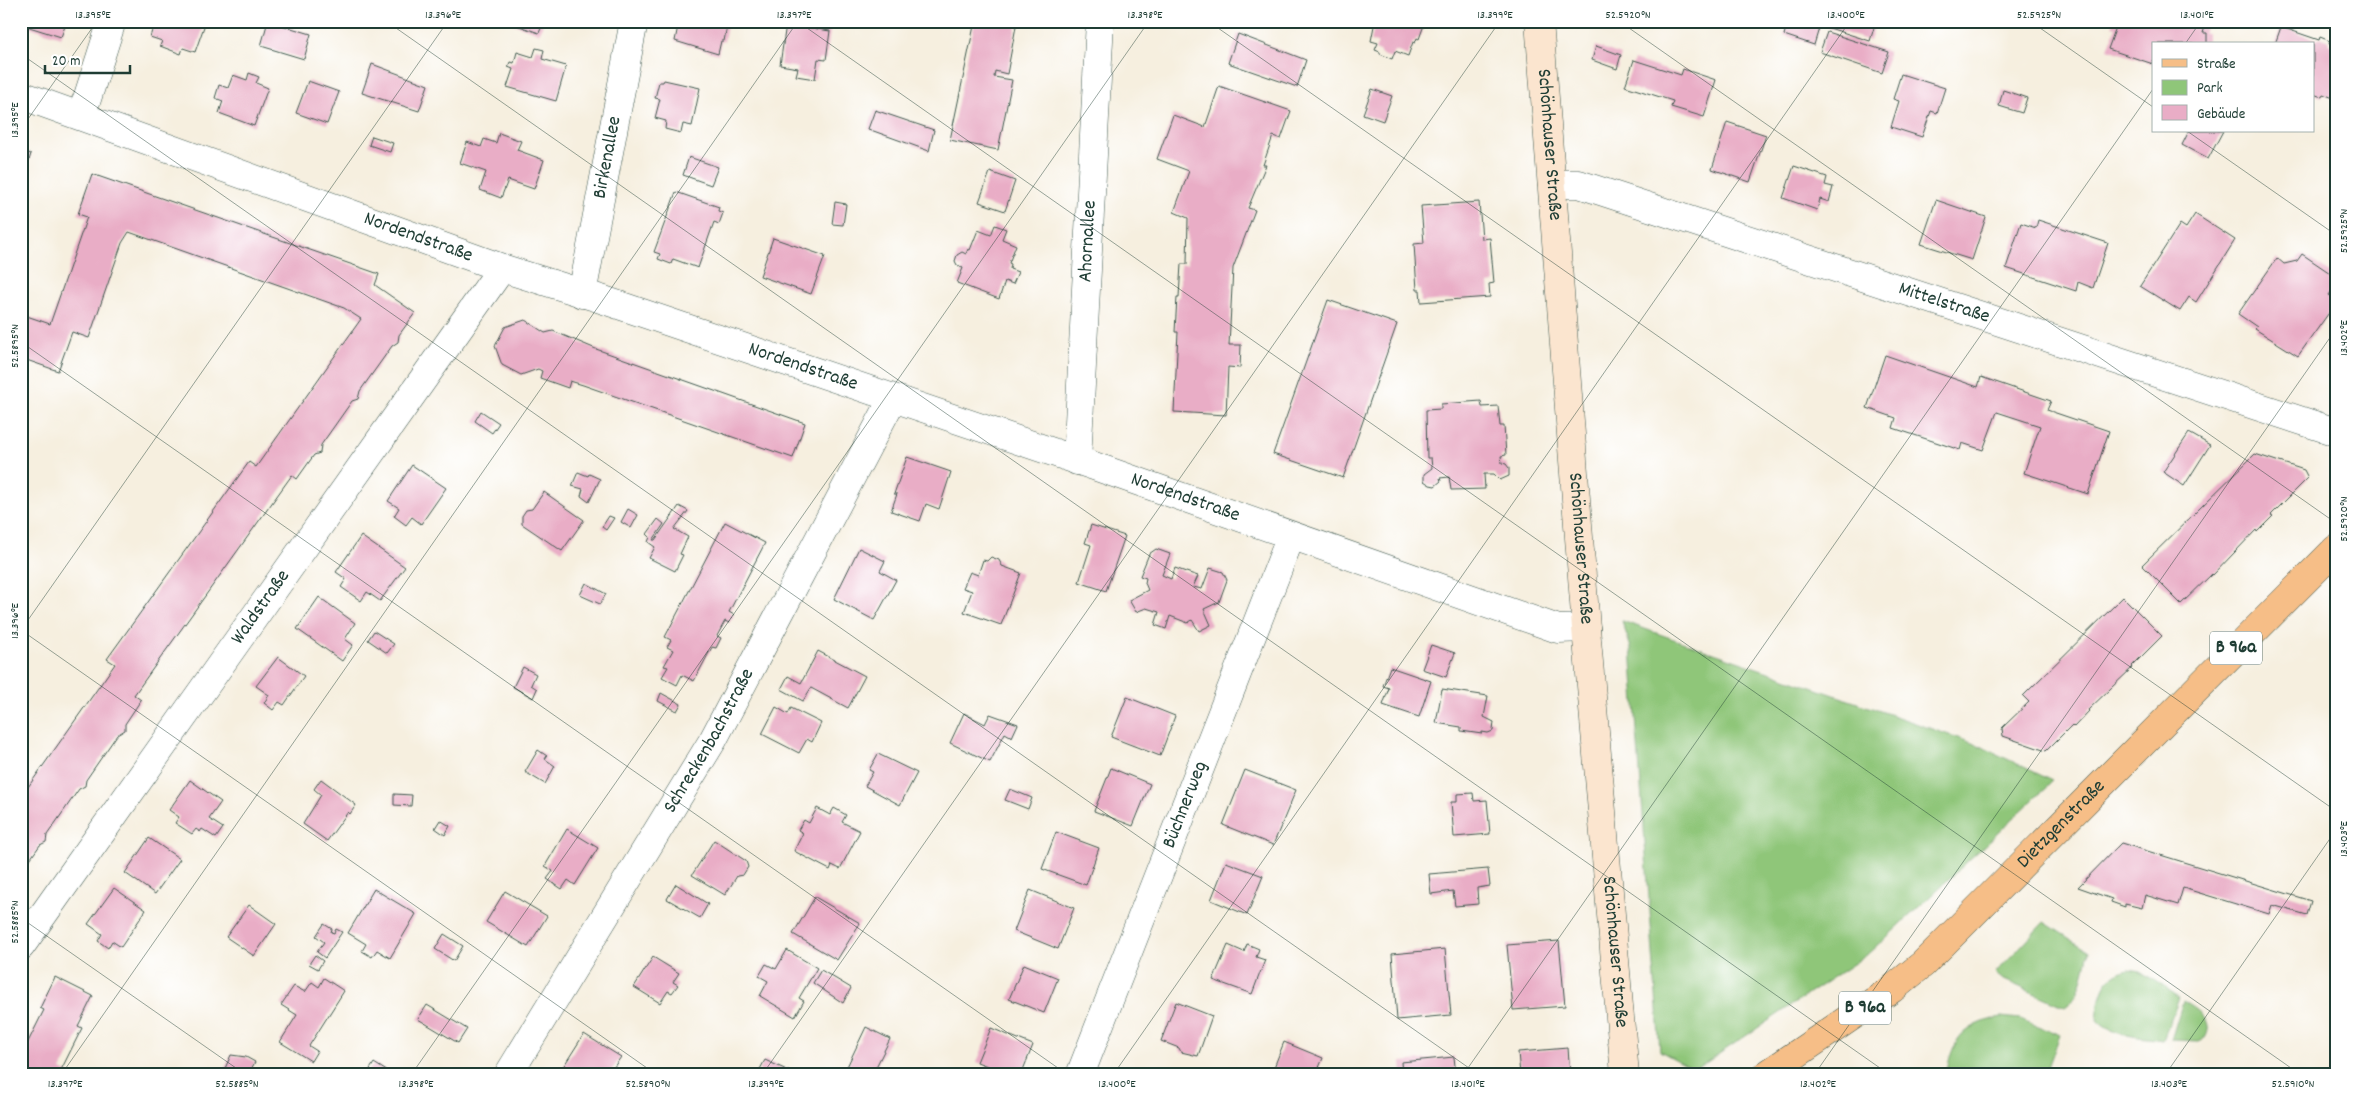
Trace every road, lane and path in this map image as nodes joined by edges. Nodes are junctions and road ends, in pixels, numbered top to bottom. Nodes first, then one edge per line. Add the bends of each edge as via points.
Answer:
1 (112, 21) edge
2 (634, 21) edge
3 (1100, 21) edge
4 (1539, 21) edge
5 (21, 95) edge
6 (79, 115) junction
7 (1552, 184) junction
8 (502, 268) junction
9 (582, 294) junction
10 (893, 398) junction
11 (2336, 432) edge
12 (1077, 461) junction
13 (1290, 536) junction
14 (2336, 549) edge
15 (1586, 628) junction
16 (21, 946) edge
17 (508, 1075) edge
18 (1080, 1075) edge
19 (1624, 1075) edge
20 (1766, 1075) edge

1 - 6 street
2 - 9 street, Birkenallee
3 - 12 street, Ahornallee
4 - 7 street, Schönhauser Straße
5 - 6 street, Nordendstraße
6 - 8 street, Nordendstraße
7 - 11 street, Mittelstraße via 1579,184
7 - 15 street, Schönhauser Straße
8 - 9 street, Nordendstraße
8 - 16 street, Waldstraße
9 - 10 street, Nordendstraße
10 - 12 street, Nordendstraße
10 - 17 street, Schreckenbachstraße via 713,740
12 - 13 street, Nordendstraße
13 - 15 street, Nordendstraße via 1558,629
13 - 18 street, Büchnerweg
14 - 20 main road, Dietzgenstraße / B 96a via 1923,964 1892,990
15 - 19 street, Schönhauser Straße

